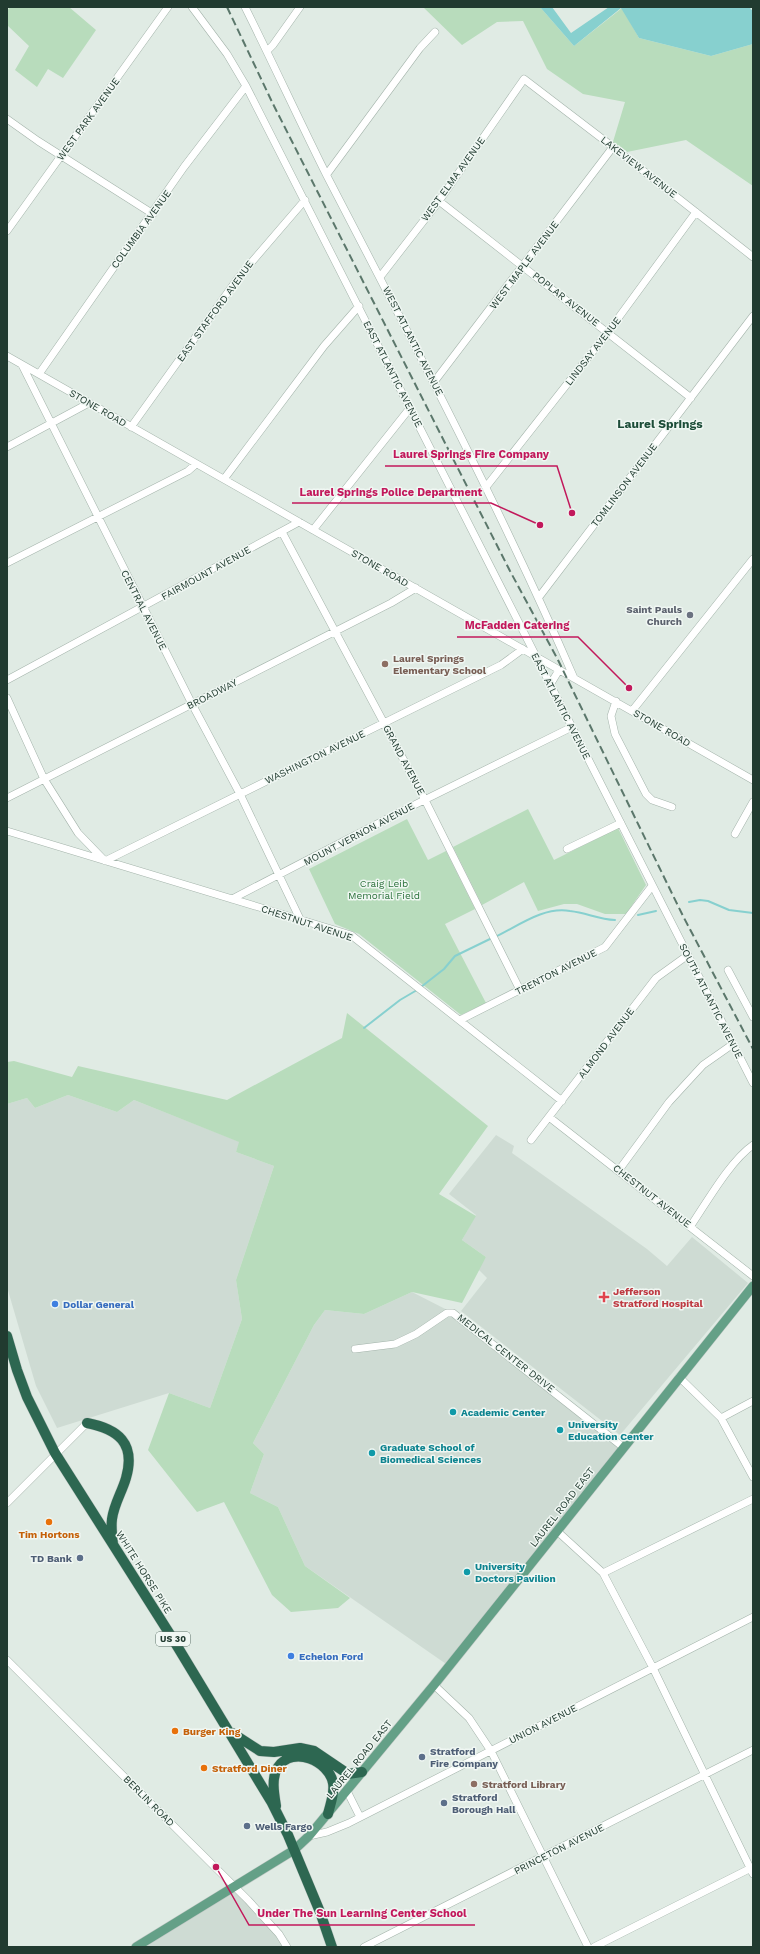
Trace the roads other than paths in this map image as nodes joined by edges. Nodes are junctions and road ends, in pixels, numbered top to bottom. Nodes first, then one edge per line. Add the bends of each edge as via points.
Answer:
1 (168, 7) edge
2 (192, 7) edge
3 (245, 7) edge
4 (300, 7) edge
5 (435, 32) dead end
6 (266, 51) junction
7 (524, 79) joint
8 (246, 86) junction
9 (7, 119) edge
10 (613, 147) junction
11 (62, 156) junction
12 (326, 174) junction
13 (305, 200) junction
14 (439, 201) junction
15 (696, 212) junction
16 (153, 214) junction
17 (7, 231) edge
18 (753, 257) edge
19 (524, 266) junction
20 (380, 277) junction
21 (359, 306) junction
22 (752, 319) edge
23 (608, 332) junction
24 (7, 356) edge
25 (22, 365) junction
26 (39, 374) junction
27 (434, 382) junction
28 (691, 398) junction
29 (89, 403) junction
30 (410, 408) junction
31 (52, 424) junction
32 (131, 427) junction
33 (7, 447) edge
34 (196, 464) junction
35 (224, 480) junction
36 (486, 487) junction
37 (98, 517) junction
38 (299, 522) junction
39 (313, 530) junction
40 (282, 532) junction
41 (753, 559) edge
42 (7, 563) edge
43 (416, 588) junction
44 (539, 597) junction
45 (143, 608) junction
46 (336, 630) junction
47 (523, 649) junction
48 (536, 657) junction
49 (559, 670) junction
50 (574, 678) junction
51 (7, 680) edge
52 (550, 685) junction
53 (7, 698) edge
54 (616, 701) junction
55 (192, 704) junction
56 (632, 711) junction
57 (384, 722) junction
58 (572, 727) junction
59 (44, 779) junction
60 (753, 780) edge
61 (240, 794) junction
62 (7, 798) edge
63 (425, 800) junction
64 (753, 802) edge
65 (672, 807) dead end
66 (621, 822) junction
67 (7, 831) edge
68 (734, 834) dead end
69 (567, 849) dead end
70 (105, 861) junction
71 (279, 876) junction
72 (652, 886) junction
73 (232, 899) junction
74 (300, 919) junction
75 (669, 919) joint
76 (688, 955) junction
77 (728, 970) dead end
78 (520, 990) junction
79 (753, 1018) edge
80 (460, 1020) junction
81 (733, 1044) junction
82 (753, 1083) edge
83 (562, 1101) junction
84 (549, 1117) junction
85 (531, 1140) dead end
86 (753, 1145) edge
87 (619, 1170) junction
88 (690, 1226) junction
89 (753, 1276) edge
90 (753, 1286) edge
91 (7, 1336) edge
92 (355, 1349) dead end
93 (679, 1377) junction
94 (753, 1401) edge
95 (721, 1418) junction
96 (86, 1423) joint
97 (623, 1447) junction
98 (55, 1453) junction
99 (753, 1477) edge
100 (753, 1499) edge
101 (7, 1503) edge
102 (557, 1531) junction
103 (114, 1548) junction
104 (602, 1573) junction
105 (753, 1617) edge
106 (7, 1660) edge
107 (653, 1668) junction
108 (434, 1685) junction
109 (229, 1732) junction
110 (753, 1750) edge
111 (491, 1751) junction
112 (362, 1772) junction
113 (705, 1774) junction
114 (347, 1791) junction
115 (276, 1812) junction
116 (328, 1814) junction
117 (360, 1818) junction
118 (309, 1836) junction
119 (294, 1850) junction
120 (544, 1857) junction
121 (752, 1870) edge
122 (236, 1886) junction
123 (136, 1947) edge
124 (287, 1947) edge
125 (332, 1947) edge
126 (364, 1947) edge
127 (588, 1947) edge
128 (594, 1947) edge

1 - 11 street, WEST PARK AVENUE
2 - 8 street, EAST ATLANTIC AVENUE via 227,54
3 - 6 street, WEST ATLANTIC AVENUE
4 - 6 street
5 - 12 street via 420,48
6 - 12 street, WEST ATLANTIC AVENUE
7 - 10 street, LAKEVIEW AVENUE
7 - 14 street, WEST ELMA AVENUE
8 - 13 street, EAST ATLANTIC AVENUE
8 - 16 street, COLUMBIA AVENUE via 184,167
9 - 11 street
10 - 15 street, LAKEVIEW AVENUE
10 - 19 street, WEST MAPLE AVENUE
11 - 16 street
11 - 17 street, WEST PARK AVENUE
12 - 20 street, WEST ATLANTIC AVENUE
13 - 21 street, EAST ATLANTIC AVENUE
13 - 32 street, EAST STAFFORD AVENUE via 238,278
14 - 19 street, POPLAR AVENUE
14 - 20 street, WEST ELMA AVENUE
15 - 18 street, LAKEVIEW AVENUE
15 - 23 street, LINDSAY AVENUE
16 - 26 street, COLUMBIA AVENUE
19 - 23 street, POPLAR AVENUE
19 - 27 street, WEST MAPLE AVENUE
20 - 27 street, WEST ATLANTIC AVENUE
21 - 30 street, EAST ATLANTIC AVENUE
21 - 35 street via 324,346
22 - 28 street, TOMLINSON AVENUE
23 - 28 street, POPLAR AVENUE
23 - 36 street, LINDSAY AVENUE
24 - 25 street, STONE ROAD
25 - 26 street, STONE ROAD
25 - 31 street, CENTRAL AVENUE
26 - 29 street, STONE ROAD
27 - 36 street, WEST ATLANTIC AVENUE
28 - 44 street, TOMLINSON AVENUE
29 - 31 street
29 - 32 street, STONE ROAD
30 - 39 street
30 - 48 street, EAST ATLANTIC AVENUE
31 - 33 street
31 - 37 street, CENTRAL AVENUE
32 - 34 street, STONE ROAD
34 - 35 street, STONE ROAD
34 - 37 street via 188,471
35 - 38 street, STONE ROAD
36 - 44 street, WEST ATLANTIC AVENUE
37 - 42 street
37 - 45 street, CENTRAL AVENUE
38 - 39 street, STONE ROAD
38 - 40 street, FAIRMOUNT AVENUE
39 - 43 street, STONE ROAD
40 - 45 street, FAIRMOUNT AVENUE
40 - 46 street, GRAND AVENUE
41 - 56 street
43 - 46 street, BROADWAY via 391,604
43 - 47 street, STONE ROAD
44 - 50 street, WEST ATLANTIC AVENUE
45 - 51 street, FAIRMOUNT AVENUE
45 - 55 street, CENTRAL AVENUE
46 - 55 street, BROADWAY
46 - 57 street, GRAND AVENUE
47 - 48 street, STONE ROAD
47 - 57 street, WASHINGTON AVENUE via 501,665
48 - 49 street, STONE ROAD
48 - 52 street, EAST ATLANTIC AVENUE
49 - 50 street, STONE ROAD
49 - 52 street
50 - 54 street, STONE ROAD
52 - 58 street, EAST ATLANTIC AVENUE
53 - 59 street
54 - 56 street, STONE ROAD
54 - 65 street via 611,716 615,734 646,794 652,800
55 - 59 street, BROADWAY
55 - 61 street, CENTRAL AVENUE
56 - 60 street, STONE ROAD
57 - 61 street, WASHINGTON AVENUE
57 - 63 street, GRAND AVENUE
58 - 63 street, MOUNT VERNON AVENUE
58 - 66 street, EAST ATLANTIC AVENUE
59 - 62 street, BROADWAY
59 - 70 street via 78,833
61 - 70 street, WASHINGTON AVENUE
61 - 71 street, CENTRAL AVENUE
63 - 71 street, MOUNT VERNON AVENUE
63 - 78 street, GRAND AVENUE
64 - 68 street
66 - 69 street
66 - 72 street, EAST ATLANTIC AVENUE
67 - 70 street, CHESTNUT AVENUE
70 - 73 street, CHESTNUT AVENUE
71 - 73 street, MOUNT VERNON AVENUE
71 - 74 street, CENTRAL AVENUE
72 - 75 street, EAST ATLANTIC AVENUE
72 - 78 street, TRENTON AVENUE via 605,947
73 - 74 street, CHESTNUT AVENUE
74 - 80 street, CHESTNUT AVENUE via 356,938
75 - 76 street, SOUTH ATLANTIC AVENUE
76 - 81 street, SOUTH ATLANTIC AVENUE
76 - 83 street, ALMOND AVENUE via 656,978
77 - 79 street
78 - 80 street, TRENTON AVENUE
80 - 83 street, CHESTNUT AVENUE
81 - 82 street, SOUTH ATLANTIC AVENUE
81 - 87 street via 703,1065 669,1102
83 - 84 street, ALMOND AVENUE
84 - 85 street, ALMOND AVENUE
84 - 87 street, CHESTNUT AVENUE
86 - 88 street via 725,1176
87 - 88 street, CHESTNUT AVENUE
88 - 89 street, CHESTNUT AVENUE
90 - 93 main road, LAUREL ROAD EAST
91 - 98 highway, WHITE HORSE PIKE / US 30 via 16,1370 27,1397
92 - 97 street, MEDICAL CENTER DRIVE via 395,1344 416,1334 447,1313 453,1313
93 - 95 street
93 - 97 main road, LAUREL ROAD EAST
94 - 95 street
95 - 99 street
96 - 98 street
96 - 103 highway via 114,1431 123,1439 127,1449 126,1478 112,1520
97 - 102 main road, LAUREL ROAD EAST
98 - 101 street
98 - 103 highway, WHITE HORSE PIKE / US 30
100 - 104 street
102 - 104 street
102 - 108 main road, LAUREL ROAD EAST
103 - 109 highway, WHITE HORSE PIKE / US 30
104 - 107 street
105 - 107 street, UNION AVENUE
106 - 122 street, BERLIN ROAD
107 - 111 street, UNION AVENUE
107 - 113 street
108 - 111 street via 469,1718
108 - 112 main road, LAUREL ROAD EAST
109 - 112 highway via 260,1751 305,1749 314,1751 348,1774
109 - 115 highway, WHITE HORSE PIKE / US 30
110 - 113 street, PRINCETON AVENUE
111 - 117 street, UNION AVENUE
111 - 120 street
112 - 114 main road, LAUREL ROAD EAST
113 - 120 street, PRINCETON AVENUE
113 - 121 street
114 - 116 main road, LAUREL ROAD EAST
114 - 117 street
115 - 116 highway via 273,1789 277,1767 290,1757 296,1756 313,1760 331,1776 333,1788
115 - 119 highway, WHITE HORSE PIKE / US 30
116 - 118 main road, LAUREL ROAD EAST
117 - 118 street, UNION AVENUE via 327,1832
118 - 119 main road, LAUREL ROAD EAST
119 - 122 main road, LAUREL ROAD EAST
119 - 125 highway, WHITE HORSE PIKE / US 30
120 - 126 street, PRINCETON AVENUE
120 - 127 street
121 - 128 street
122 - 123 main road, LAUREL ROAD EAST
122 - 124 street, BERLIN ROAD via 279,1934

